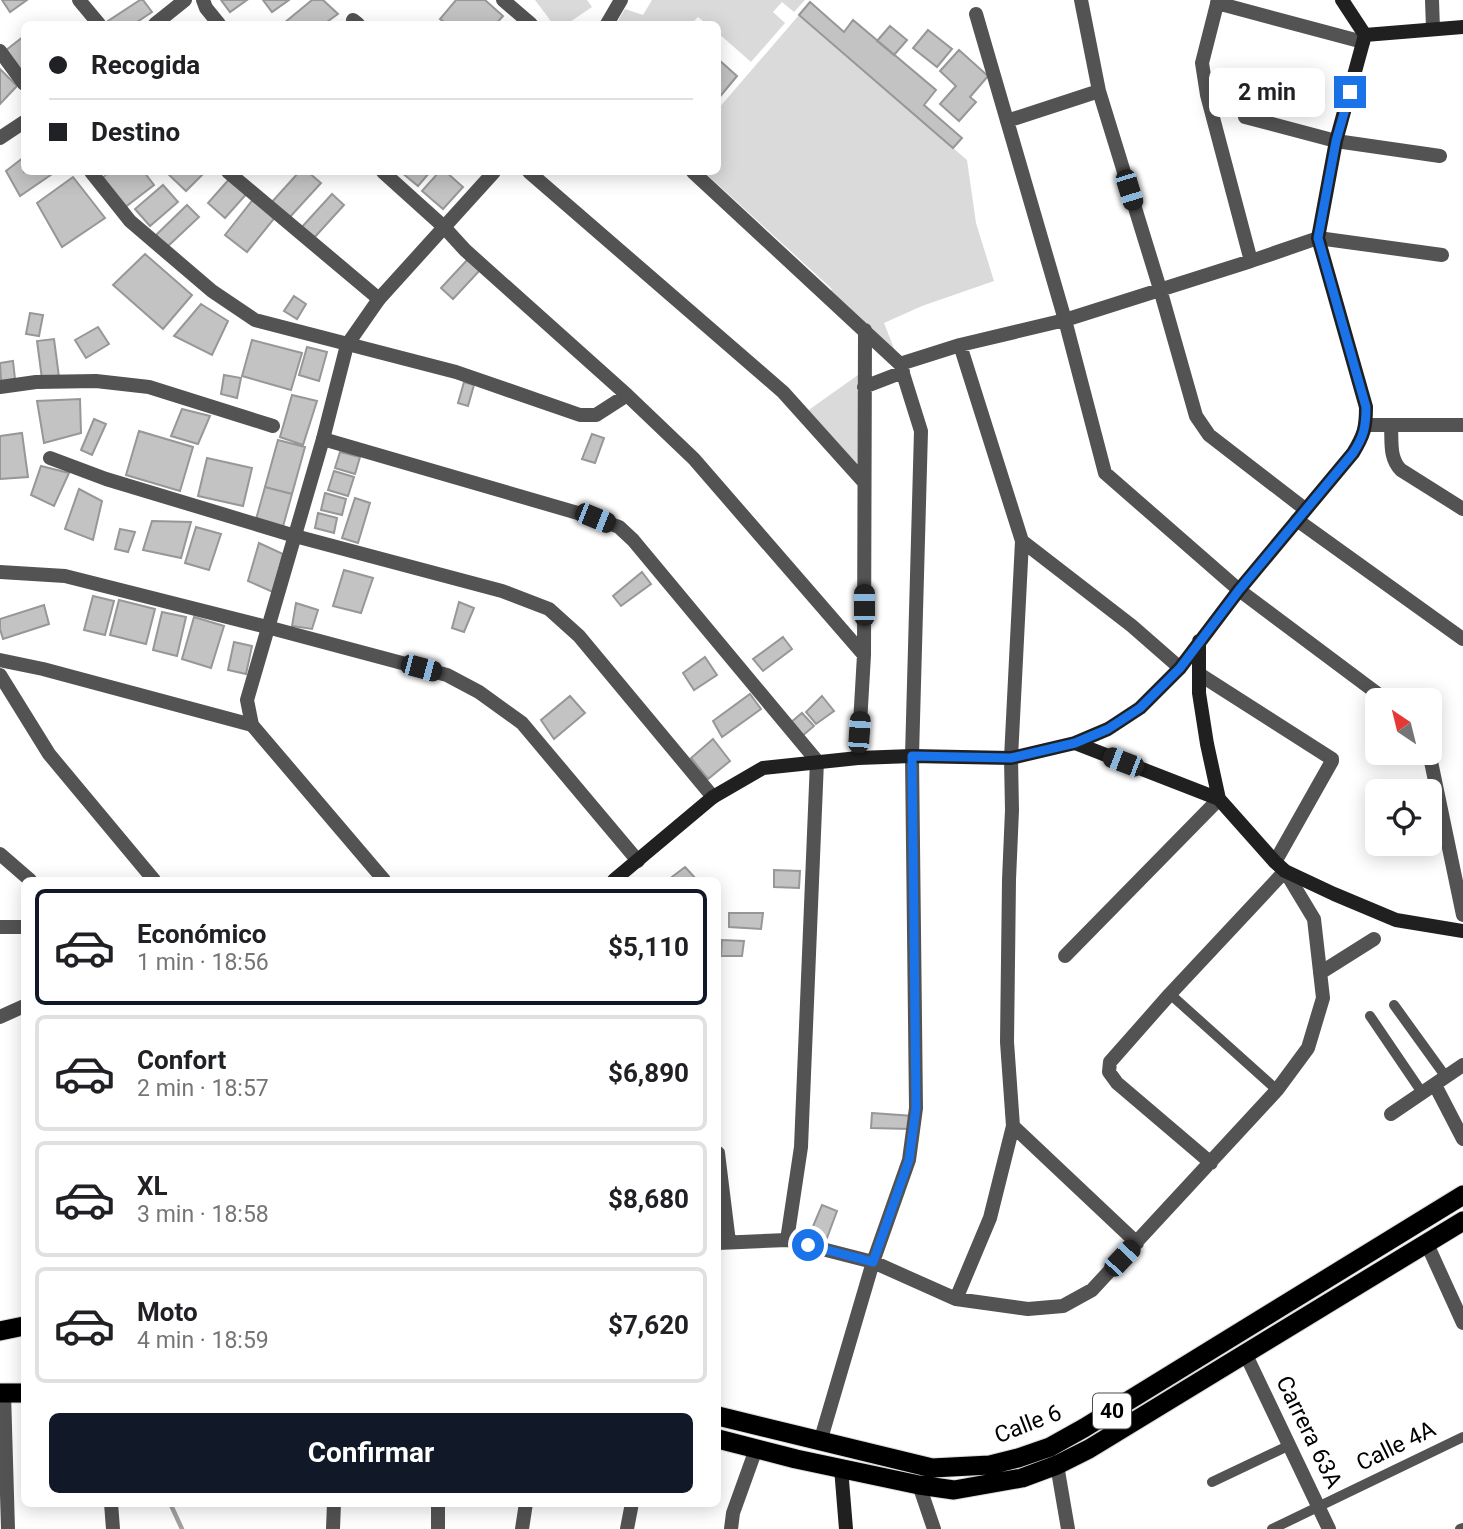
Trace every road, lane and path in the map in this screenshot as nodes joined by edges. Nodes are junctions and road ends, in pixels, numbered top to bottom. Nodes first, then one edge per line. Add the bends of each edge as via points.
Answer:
1 (79, 0) edge
2 (185, 0) edge
3 (203, 0) edge
4 (503, 0) edge
5 (621, 0) edge
6 (1081, 0) edge
7 (1342, 0) edge
8 (1432, 0) edge
9 (1218, 2) edge
10 (976, 14) dead end
11 (96, 21) edge
12 (159, 21) edge
13 (217, 21) edge
14 (528, 21) edge
15 (609, 21) edge
16 (1463, 27) edge
17 (1433, 29) junction
18 (1364, 39) junction
19 (0, 51) edge
20 (21, 80) edge
21 (1099, 91) junction
22 (1245, 117) dead end
23 (1007, 121) junction
24 (21, 124) edge
25 (0, 138) edge
26 (1336, 141) junction
27 (1440, 156) dead end
28 (93, 175) edge
29 (232, 175) edge
30 (386, 175) edge
31 (491, 175) edge
32 (532, 175) edge
33 (696, 175) edge
34 (444, 227) junction
35 (1318, 238) junction
36 (1442, 255) dead end
37 (1251, 261) junction
38 (1160, 289) junction
39 (379, 299) junction
40 (1065, 320) junction
41 (865, 330) junction
42 (347, 345) junction
43 (960, 345) junction
44 (902, 368) junction
45 (0, 387) edge
46 (864, 387) junction
47 (627, 396) junction
48 (1366, 425) junction
49 (1391, 425) junction
50 (1463, 425) edge
51 (273, 426) dead end
52 (323, 439) junction
53 (50, 458) dead end
54 (863, 481) junction
55 (1463, 509) edge
56 (1301, 514) junction
57 (295, 536) junction
58 (1022, 541) junction
59 (0, 572) edge
60 (1239, 590) junction
61 (267, 627) junction
62 (1463, 639) edge
63 (1199, 641) junction
64 (864, 655) junction
65 (0, 660) edge
66 (1180, 668) junction
67 (1199, 674) junction
68 (0, 676) edge
69 (1370, 688) edge
70 (252, 725) junction
71 (1075, 743) junction
72 (912, 756) junction
73 (858, 758) junction
74 (1011, 758) junction
75 (817, 761) junction
76 (1432, 765) edge
77 (713, 797) junction
78 (1219, 799) junction
79 (0, 854) edge
80 (638, 861) junction
81 (1280, 866) junction
82 (27, 877) edge
83 (147, 877) edge
84 (381, 877) edge
85 (618, 877) edge
86 (1463, 915) edge
87 (0, 927) edge
88 (21, 927) edge
89 (1463, 931) edge
90 (1374, 939) dead end
91 (1065, 956) dead end
92 (1320, 973) junction
93 (1170, 994) junction
94 (0, 1005) edge
95 (21, 1005) edge
96 (1394, 1005) dead end
97 (21, 1006) edge
98 (1370, 1016) dead end
99 (0, 1017) edge
100 (1463, 1065) edge
101 (1434, 1085) junction
102 (1277, 1090) junction
103 (1391, 1114) dead end
104 (1013, 1126) junction
105 (1463, 1139) edge
106 (1211, 1163) junction
107 (1463, 1195) edge
108 (721, 1206) edge
109 (1463, 1221) edge
110 (787, 1240) junction
111 (723, 1242) edge
112 (1137, 1243) junction
113 (1427, 1244) junction
114 (873, 1262) junction
115 (956, 1298) junction
116 (1463, 1323) edge
117 (21, 1327) edge
118 (0, 1331) edge
119 (1246, 1354) junction
120 (1, 1392) edge
121 (21, 1394) edge
122 (721, 1417) edge
123 (1463, 1437) edge
124 (721, 1440) edge
125 (820, 1442) junction
126 (1290, 1444) junction
127 (756, 1449) junction
128 (1057, 1465) junction
129 (841, 1468) junction
130 (1212, 1482) dead end
131 (919, 1485) junction
132 (4, 1500) edge
133 (1320, 1506) junction
134 (111, 1507) edge
135 (334, 1507) edge
136 (438, 1507) edge
137 (525, 1507) edge
138 (631, 1507) edge
139 (8, 1529) edge
140 (113, 1529) edge
141 (333, 1529) edge
142 (438, 1529) edge
143 (522, 1529) edge
144 (627, 1529) edge
145 (731, 1529) edge
146 (846, 1529) edge
147 (934, 1529) edge
148 (1068, 1529) edge
149 (1272, 1529) edge
150 (1329, 1529) edge

1 - 11 street
2 - 12 street
3 - 13 street
4 - 14 street
5 - 15 street
6 - 21 street
7 - 18 main road
8 - 17 street
9 - 18 street
9 - 37 street via 1202,63
10 - 23 street
16 - 17 main road
17 - 18 main road
18 - 26 main road
19 - 20 street
21 - 23 street
21 - 38 street
22 - 26 street
23 - 40 street
24 - 25 street
26 - 27 street
26 - 35 main road
28 - 42 street via 130,221 212,291 255,320
29 - 39 street
30 - 34 street
31 - 34 street
32 - 54 street via 783,392
33 - 41 street
34 - 39 street
34 - 47 street
35 - 36 street
35 - 37 street
35 - 48 main road via 1366,407
37 - 38 street
38 - 40 street
38 - 56 street via 1196,416 1209,435
39 - 42 street
40 - 43 street
40 - 60 street via 1105,472
41 - 44 street
41 - 46 street
42 - 47 street via 456,372 580,415 596,415
42 - 52 street
43 - 44 street
43 - 58 street
44 - 46 street
44 - 72 street via 921,431
45 - 51 street via 36,382 149,387
46 - 54 street
47 - 64 street via 694,459
48 - 49 street
48 - 56 main road via 1353,453
49 - 50 street
49 - 55 street via 1395,464
52 - 57 street
52 - 75 street via 619,527
53 - 57 street via 106,480
54 - 64 street
56 - 60 main road
56 - 62 street
57 - 61 street
57 - 77 street via 502,591 549,609 579,636
58 - 66 street
58 - 74 street
59 - 61 street via 65,576
60 - 63 main road
60 - 69 street
61 - 70 street via 247,700
61 - 80 street via 447,676 480,692 522,723
63 - 66 main road
63 - 67 main road
64 - 73 street
65 - 70 street
66 - 71 main road via 1140,708
67 - 78 main road
67 - 81 street via 1332,759
68 - 83 street via 49,754
70 - 84 street
71 - 74 main road
71 - 78 main road
72 - 73 main road
72 - 74 main road
72 - 114 street via 916,1108 909,1160
73 - 75 main road
74 - 104 street via 1007,1042
75 - 77 main road via 763,768
75 - 110 street via 801,1147
76 - 86 street
77 - 80 main road
78 - 81 main road
78 - 91 street
79 - 82 street
80 - 85 main road
81 - 89 main road via 1396,919
81 - 92 street via 1314,919
81 - 93 street
87 - 88 street
90 - 92 street
92 - 102 street via 1323,998 1308,1048
93 - 102 street
93 - 106 street via 1110,1062 1109,1072 1116,1083
94 - 95 street
96 - 101 street
97 - 99 street
98 - 101 street
100 - 101 street
101 - 103 street
101 - 105 street
102 - 106 street
104 - 112 street
104 - 115 street via 990,1218
106 - 112 street
107 - 125 highway, Calle 6 / 40 via 1051,1447 990,1465 932,1468
108 - 111 street
109 - 113 highway, Calle 6 / 40
110 - 111 street
110 - 114 street
112 - 115 street via 1092,1290 1063,1306 1028,1309
113 - 116 street
113 - 119 highway, Calle 6 / 40
114 - 115 street
114 - 125 street
117 - 118 highway
119 - 126 street, Carrera 63A
119 - 128 highway, Calle 6 / 40
120 - 121 highway
120 - 132 street
122 - 125 highway, Calle 6 / 40
123 - 133 street, Calle 4A
124 - 127 highway, Calle 6 / 40
126 - 130 street
126 - 133 street, Carrera 63A
127 - 129 highway, Calle 6 / 40
127 - 145 street
128 - 131 highway, Calle 6 / 40 via 1022,1478 954,1490
128 - 148 street
129 - 131 highway, Calle 6 / 40
129 - 146 main road
131 - 147 street
132 - 139 street
133 - 149 street, Calle 4A
133 - 150 street, Carrera 63A
134 - 140 street
135 - 141 street
136 - 142 street
137 - 143 street
138 - 144 street

